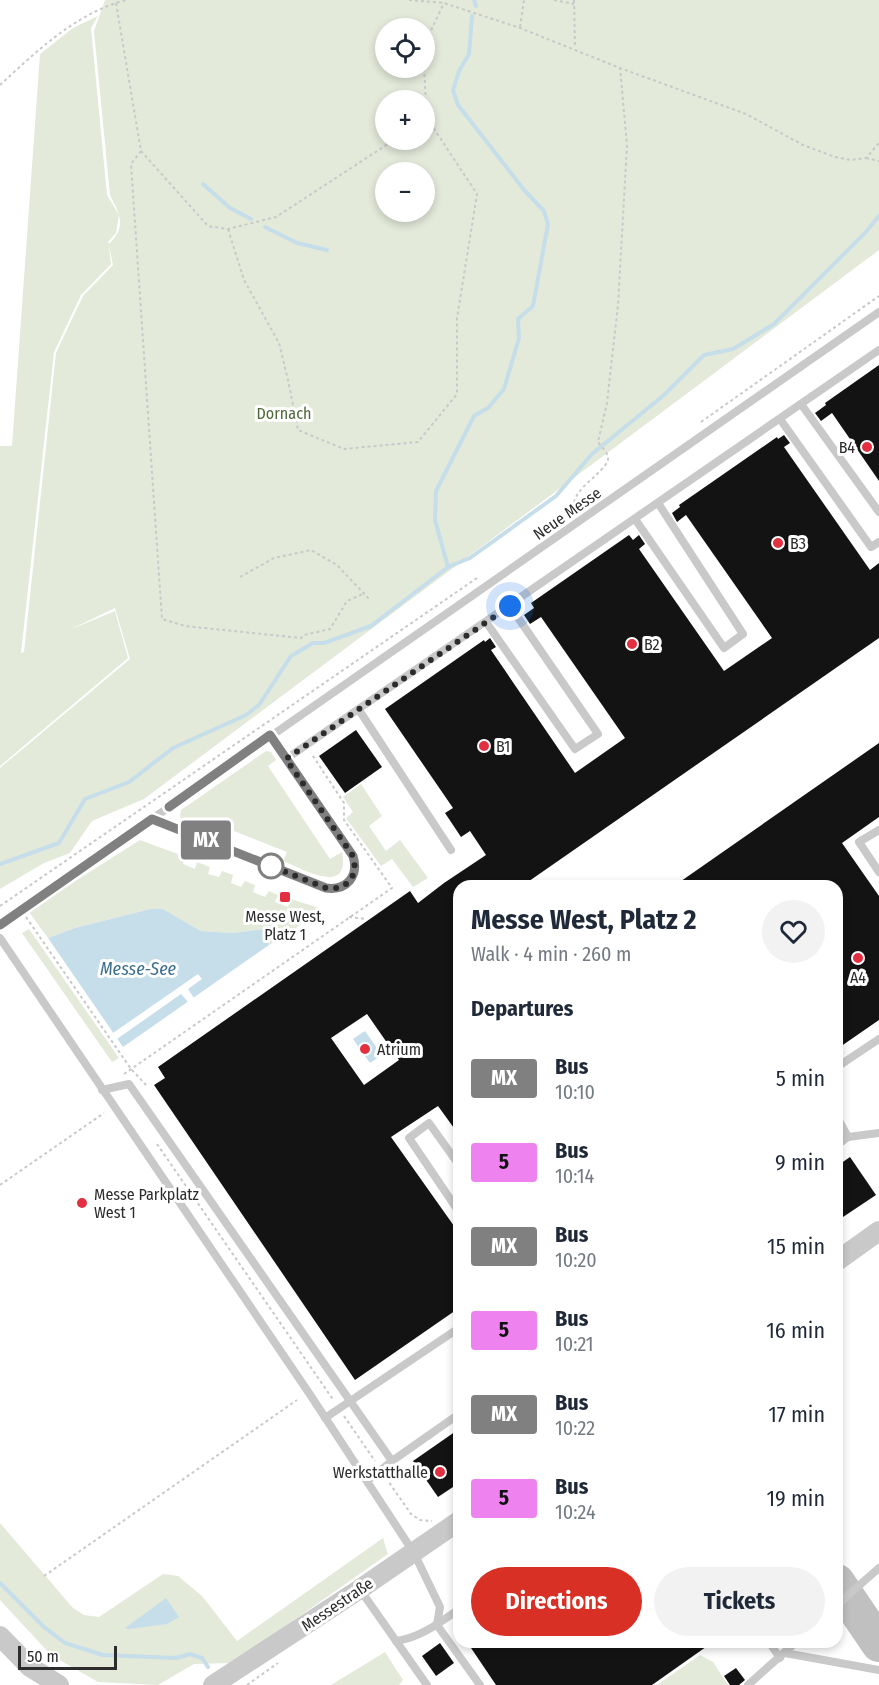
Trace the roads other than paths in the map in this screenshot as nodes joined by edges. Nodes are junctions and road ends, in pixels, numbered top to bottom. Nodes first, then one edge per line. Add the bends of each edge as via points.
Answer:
1 (879, 312) edge
2 (879, 350) edge
3 (801, 404) junction
4 (780, 419) junction
5 (658, 503) junction
6 (879, 512) edge
7 (635, 519) junction
8 (879, 542) edge
9 (510, 606) junction
10 (486, 622) junction
11 (359, 710) junction
12 (270, 735) junction
13 (286, 759) junction
14 (152, 819) junction
15 (879, 830) edge
16 (451, 850) dead end
17 (879, 872) edge
18 (0, 925) edge
19 (0, 938) edge
20 (879, 1039) edge
21 (843, 1063) edge
22 (102, 1090) junction
23 (843, 1128) edge
24 (879, 1133) edge
25 (848, 1137) junction
26 (843, 1141) edge
27 (453, 1157) edge
28 (453, 1203) edge
29 (879, 1231) edge
30 (843, 1257) edge
31 (453, 1332) edge
32 (349, 1402) junction
33 (325, 1418) junction
34 (453, 1418) edge
35 (392, 1461) junction
36 (367, 1481) junction
37 (453, 1525) edge
38 (414, 1553) junction
39 (879, 1568) edge
40 (360, 1589) junction
41 (843, 1600) edge
42 (453, 1613) edge
43 (437, 1625) junction
44 (0, 1636) edge
45 (396, 1641) junction
46 (453, 1647) edge
47 (453, 1648) edge
48 (775, 1648) edge
49 (790, 1648) edge
50 (782, 1656) junction
51 (879, 1670) edge
52 (59, 1685) edge
53 (213, 1685) edge
54 (427, 1685) edge
55 (480, 1685) edge
56 (748, 1685) edge

1 - 12 lane, Neue Messe
2 - 3 lane
3 - 4 lane
3 - 6 lane
4 - 5 lane
4 - 8 lane via 871,547
5 - 7 lane
5 - 7 lane via 743,634 724,648
7 - 9 lane
9 - 10 lane
9 - 10 lane via 598,734 575,749
10 - 11 lane
11 - 13 lane
11 - 16 lane
12 - 13 lane
12 - 14 lane, Neue Messe
13 - 14 lane via 353,856 354,874 342,887 326,888
14 - 18 lane, Neue Messe
15 - 17 lane via 859,842
19 - 22 lane
20 - 21 lane
22 - 32 lane via 129,1084
22 - 33 lane
23 - 25 lane
24 - 25 lane
25 - 26 lane
27 - 28 lane via 429,1123 409,1138
29 - 30 street
31 - 32 lane
32 - 33 lane
32 - 35 lane
33 - 36 lane
34 - 35 lane
35 - 36 lane
36 - 38 lane
37 - 38 street, Messestraße
38 - 40 street, Messestraße
38 - 43 lane via 440,1607
39 - 41 lane
40 - 45 lane
40 - 53 street, Messestraße
42 - 43 lane
43 - 45 lane via 411,1639
43 - 46 lane
44 - 52 street via 30,1667
45 - 54 lane
47 - 55 lane
48 - 50 lane
49 - 50 lane
50 - 51 lane
50 - 56 lane

